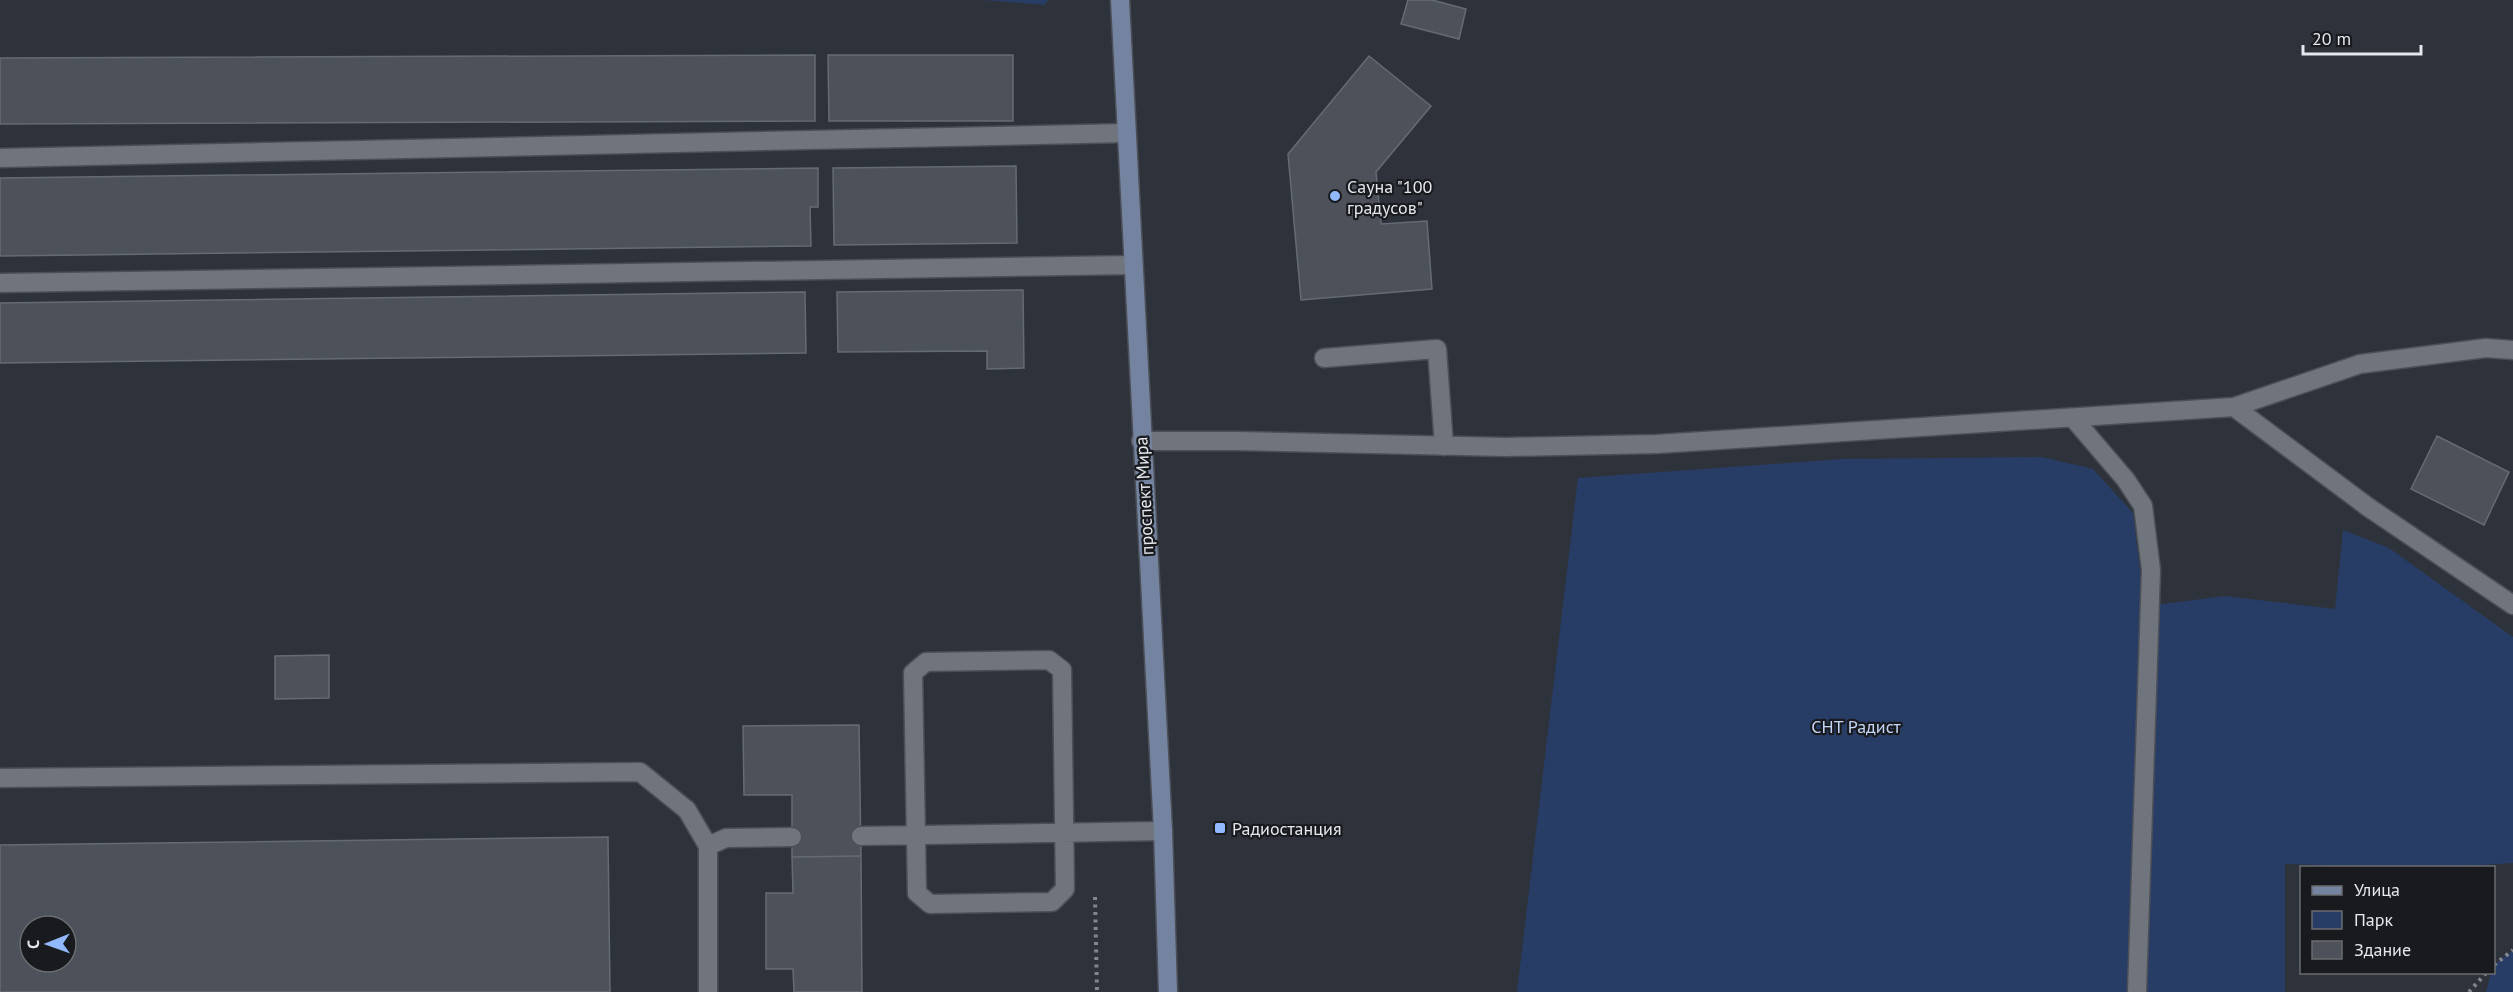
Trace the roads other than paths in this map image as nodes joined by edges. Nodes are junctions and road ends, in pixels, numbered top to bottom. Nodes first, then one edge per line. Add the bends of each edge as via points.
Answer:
1 (1120, 0) edge
2 (1126, 133) junction
3 (0, 158) edge
4 (1133, 265) junction
5 (0, 284) edge
6 (2513, 350) edge
7 (1324, 358) dead end
8 (2234, 408) junction
9 (2073, 418) junction
10 (1141, 441) junction
11 (1444, 446) junction
12 (2513, 605) edge
13 (0, 778) edge
14 (1163, 831) junction
15 (1064, 832) junction
16 (915, 835) junction
17 (861, 836) dead end
18 (792, 837) dead end
19 (708, 846) junction
20 (708, 992) edge
21 (1168, 992) edge
22 (2137, 992) edge

1 - 2 street, проспект Мира
2 - 3 street
2 - 4 street, проспект Мира
4 - 5 street
4 - 10 street, проспект Мира
6 - 8 street via 2486,348 2360,364
7 - 11 street via 1437,349
8 - 9 street
8 - 12 street via 2368,507
9 - 11 street via 1657,444
9 - 22 street via 2143,506 2151,570
10 - 11 street
10 - 14 street, проспект Мира
13 - 19 street via 640,772 687,810
14 - 15 street
14 - 21 street, проспект Мира
15 - 16 street
15 - 16 street via 1065,889 1052,902 930,904 916,893
15 - 16 street via 1062,670 1049,660 926,662 913,673
16 - 17 street
18 - 19 street via 726,838
19 - 20 street

